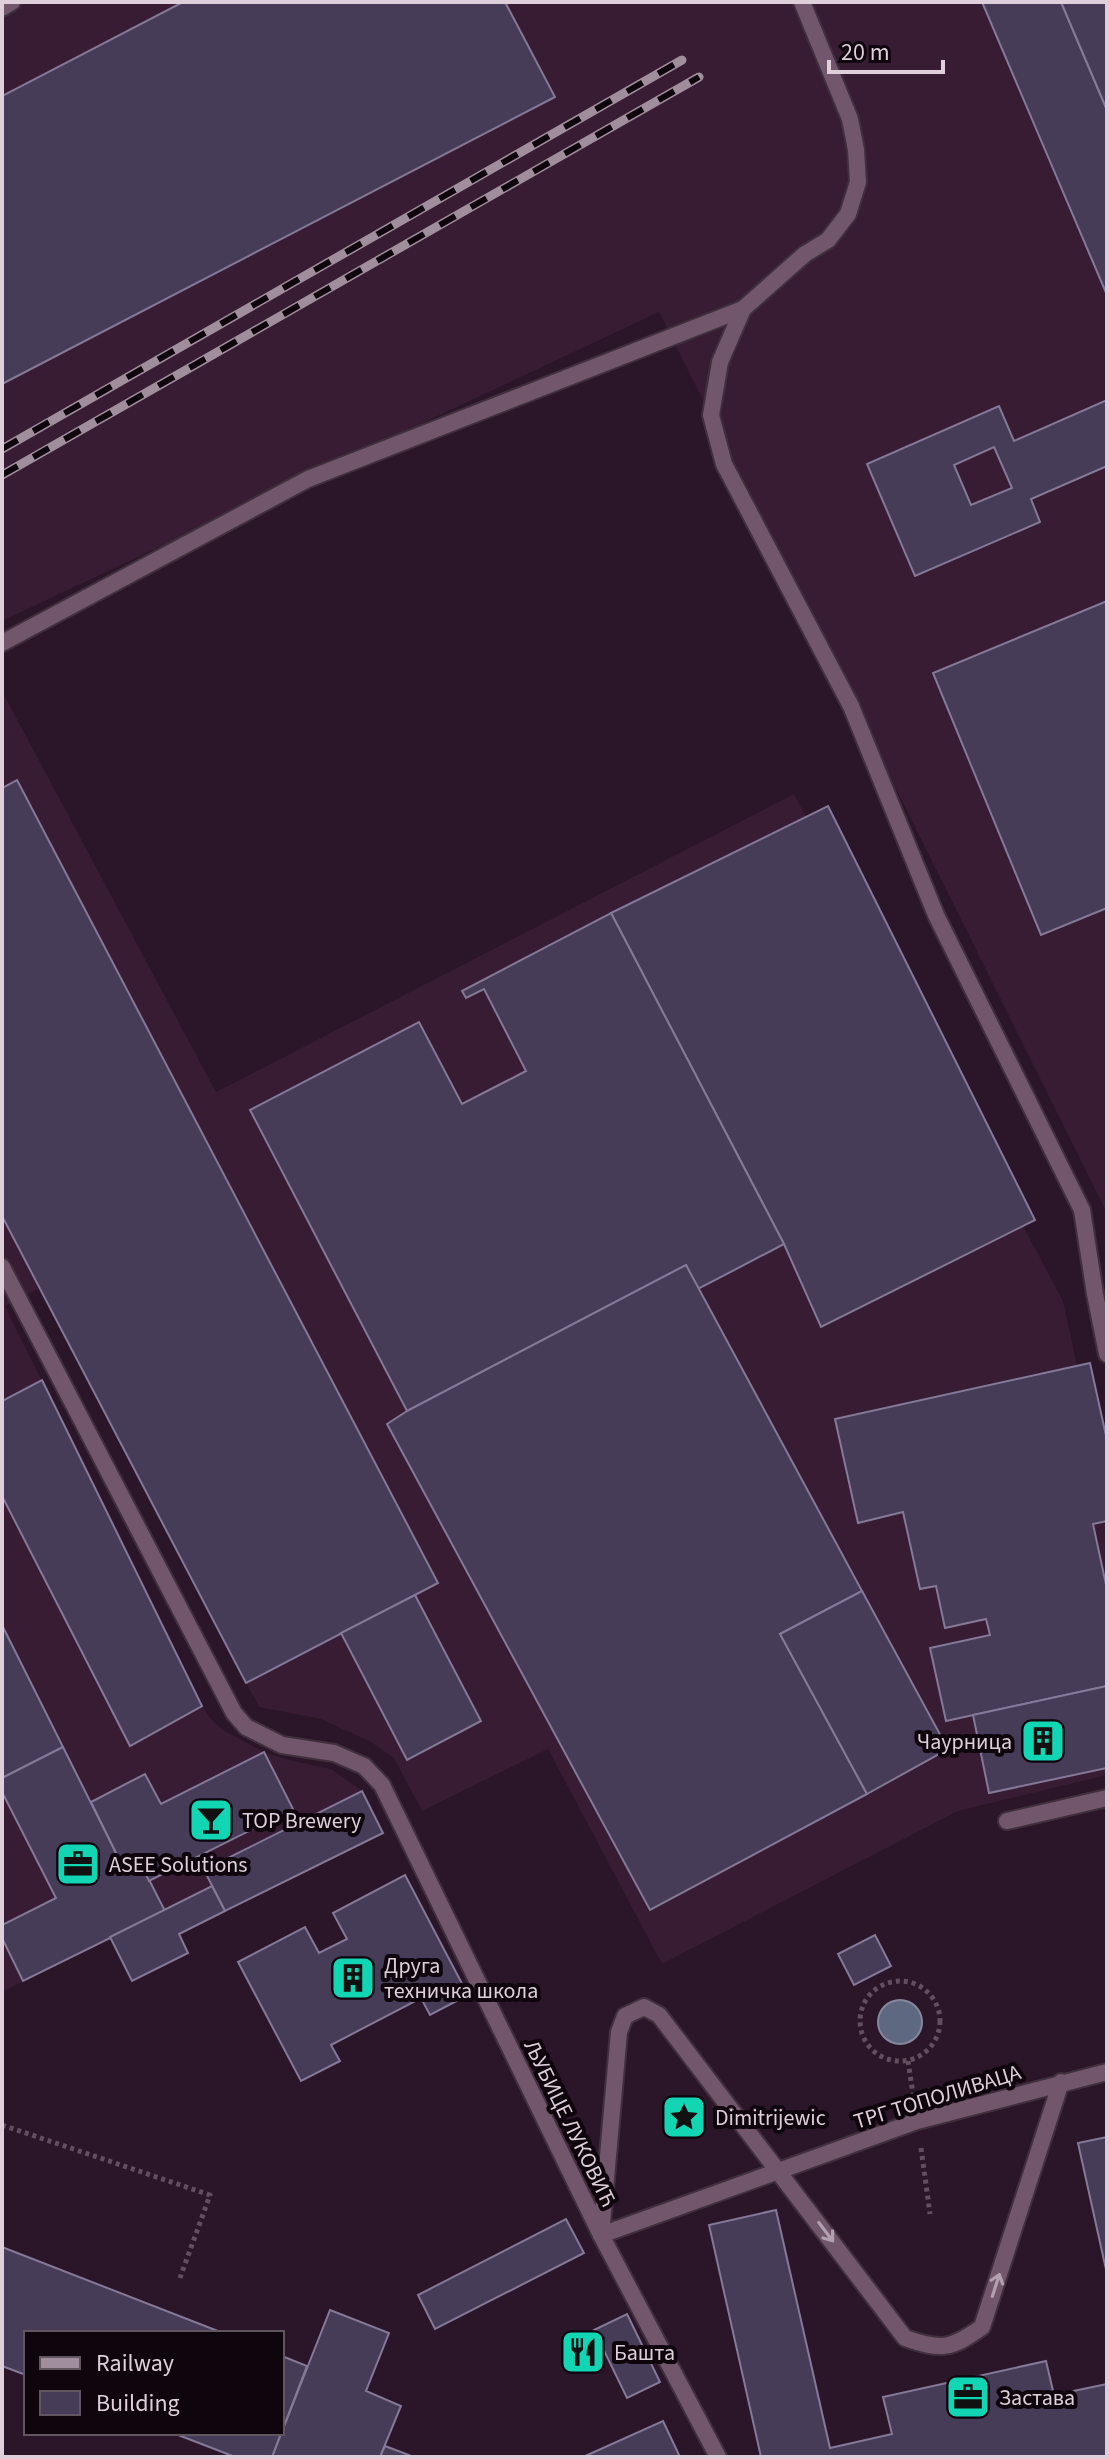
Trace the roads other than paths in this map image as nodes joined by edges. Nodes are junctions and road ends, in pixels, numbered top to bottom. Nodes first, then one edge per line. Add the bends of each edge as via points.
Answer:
1 (12, 2) edge
2 (802, 2) edge
3 (2, 8) edge
4 (743, 309) junction
5 (2, 643) edge
6 (2, 1267) edge
7 (1101, 1293) edge
8 (1107, 1354) edge
9 (1107, 1798) edge
10 (1007, 1821) dead end
11 (1107, 2072) edge
12 (1061, 2082) junction
13 (778, 2170) junction
14 (601, 2235) junction
15 (718, 2457) edge

1 - 3 lane
2 - 4 lane via 850,119 858,182 848,214 828,240
4 - 5 lane via 308,479
4 - 7 lane via 720,362 711,415 724,464 851,706 936,915 1082,1210
6 - 14 lane, ЉУБИЦЕ ЛУКОВИЋ via 234,1713 246,1727 282,1745 334,1753 364,1766 382,1785
7 - 8 lane
9 - 10 lane
11 - 12 lane, ТРГ ТОПОЛИВАЦА
12 - 13 lane, ТРГ ТОПОЛИВАЦА via 917,2121
13 -> 12 lane via 905,2338 933,2348 960,2342 982,2327
13 - 14 lane, ТРГ ТОПОЛИВАЦА
13 - 14 lane via 659,2015 644,2007 625,2016 619,2032
14 - 15 lane, ЉУБИЦЕ ЛУКОВИЋ

